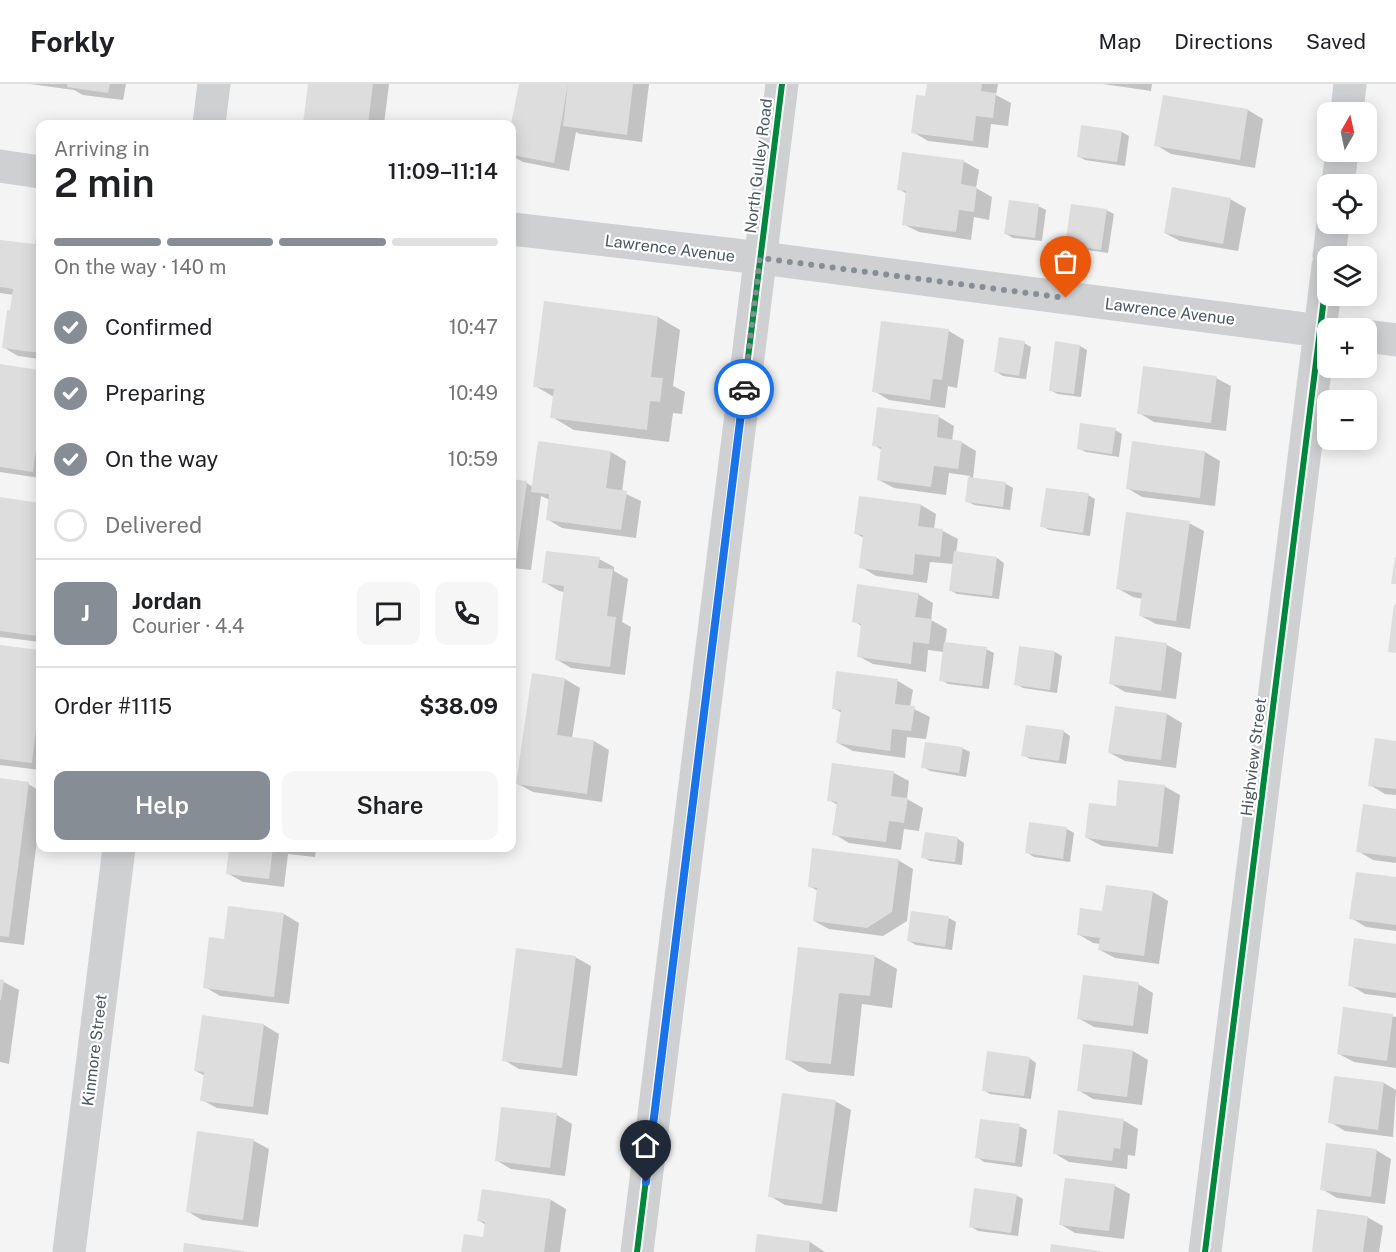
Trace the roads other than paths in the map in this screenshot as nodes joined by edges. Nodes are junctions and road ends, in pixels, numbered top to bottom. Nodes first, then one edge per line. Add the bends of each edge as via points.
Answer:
1 (214, 84) edge
2 (782, 84) edge
3 (1350, 84) edge
4 (1348, 102) edge
5 (210, 120) edge
6 (0, 166) edge
7 (36, 170) edge
8 (516, 229) edge
9 (760, 258) junction
10 (1317, 330) edge
11 (1377, 337) edge
12 (1396, 340) edge
13 (1317, 378) edge
14 (119, 852) edge
15 (69, 1252) edge
16 (637, 1252) edge
17 (1205, 1252) edge

1 - 5 street
2 - 9 street, North Gulley Road
3 - 4 street
6 - 7 street
8 - 9 street, Lawrence Avenue
9 - 10 street, Lawrence Avenue
9 - 16 street, North Gulley Road
11 - 12 street
13 - 17 street, Highview Street
14 - 15 street, Kinmore Street

